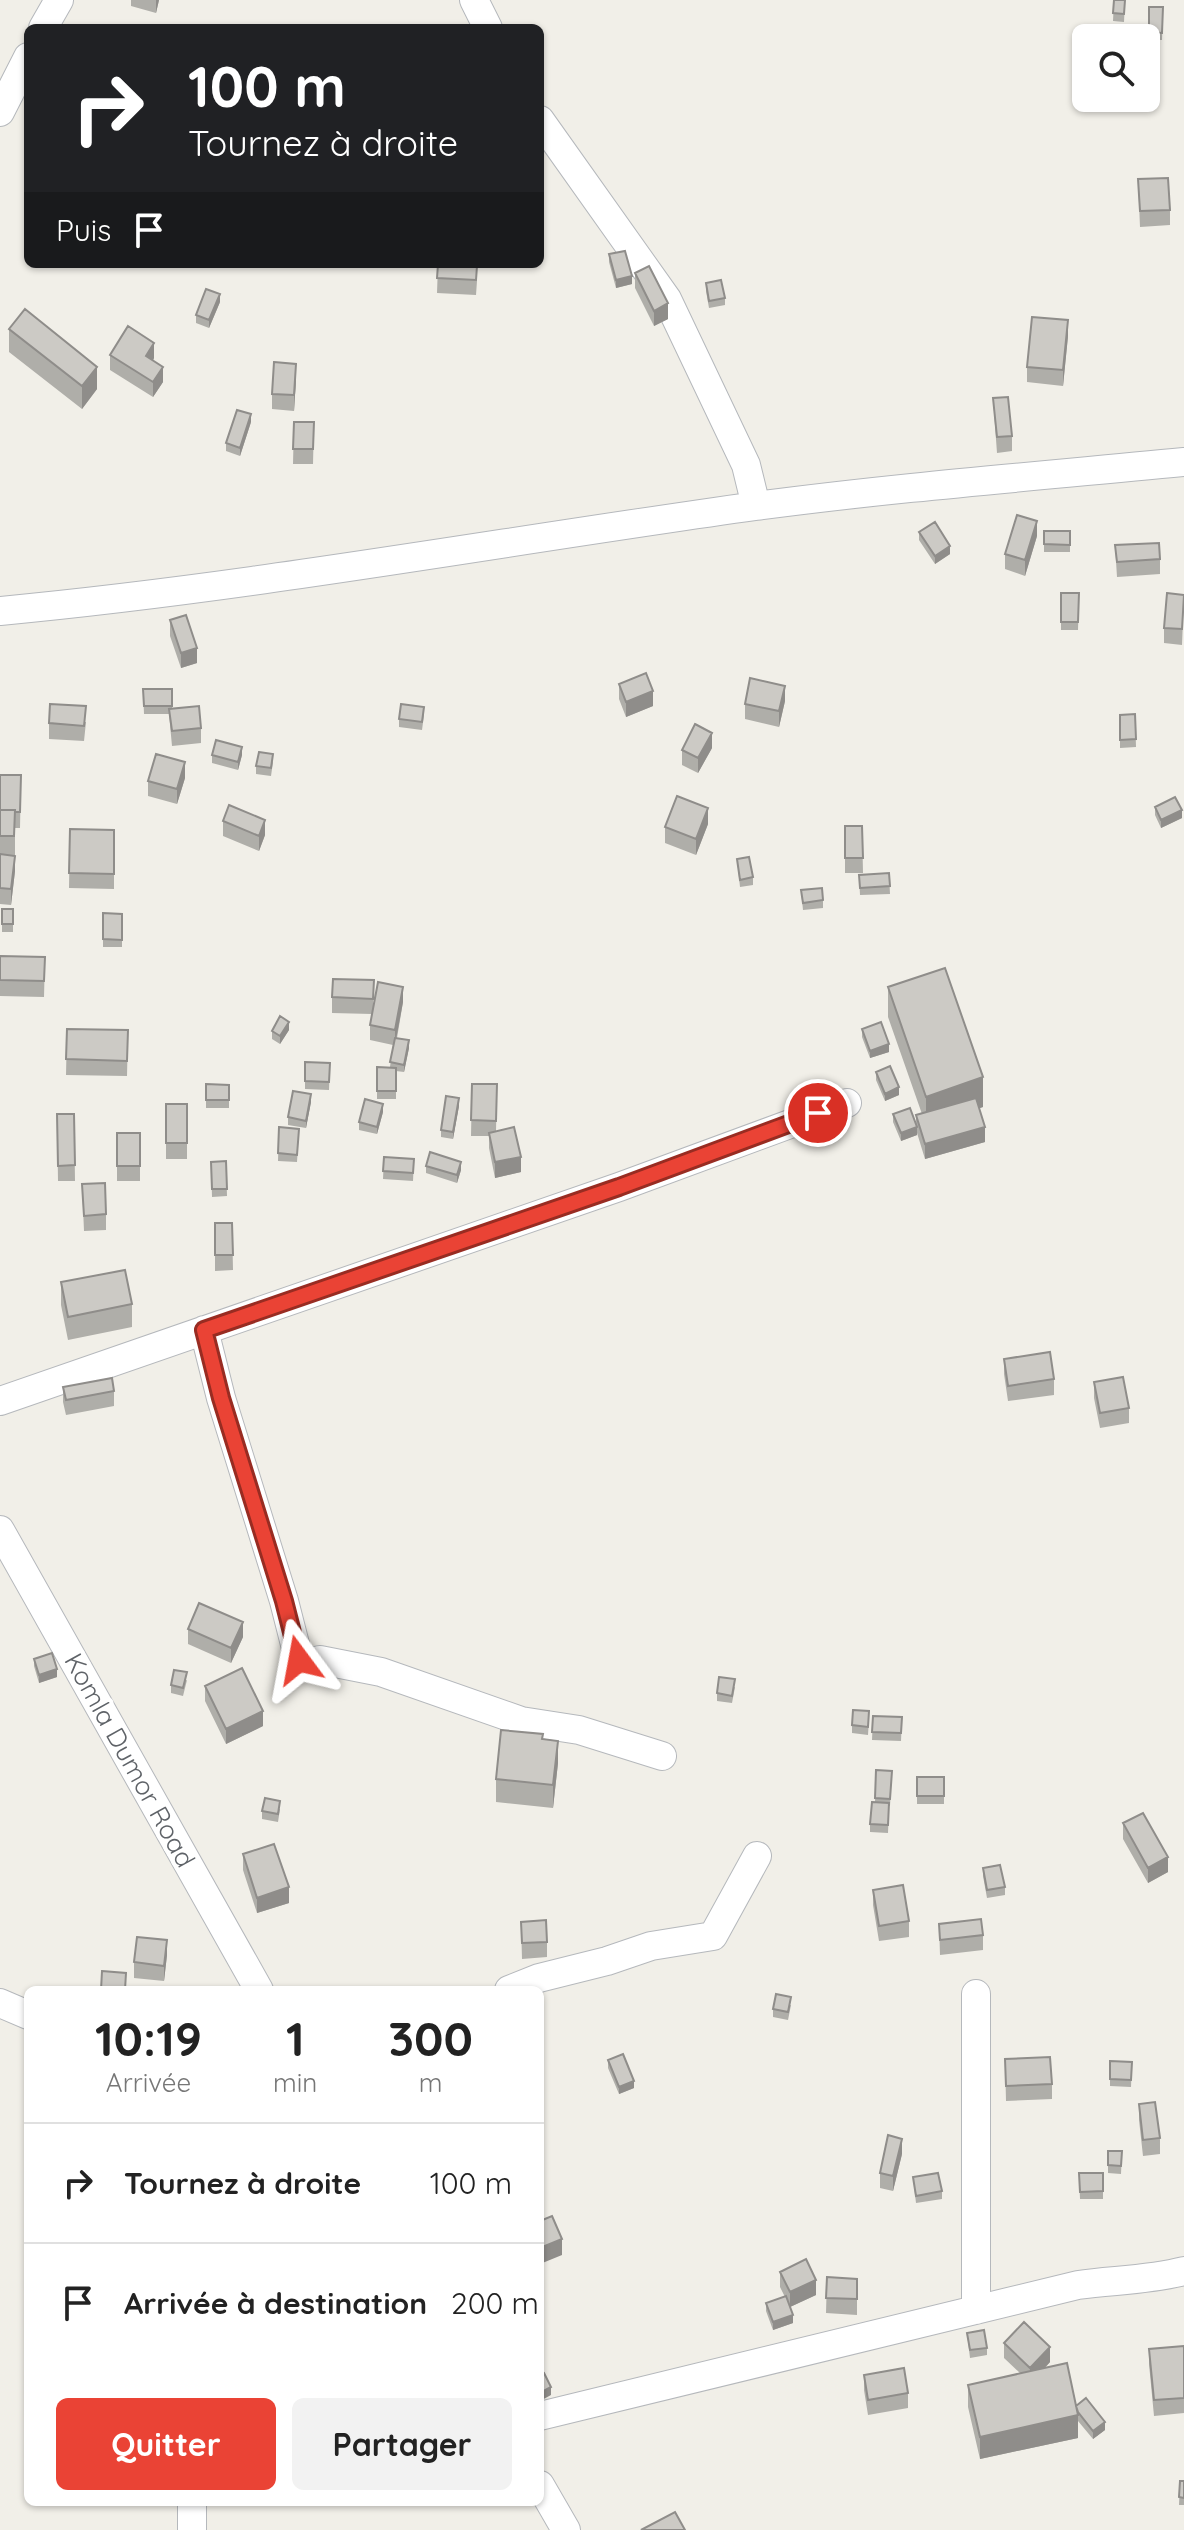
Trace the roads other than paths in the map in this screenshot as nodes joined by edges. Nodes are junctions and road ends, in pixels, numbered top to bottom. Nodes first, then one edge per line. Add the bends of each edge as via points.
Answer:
1 (59, 0) edge
2 (474, 0) edge
3 (45, 24) edge
4 (486, 24) edge
5 (24, 65) edge
6 (0, 112) edge
7 (544, 126) edge
8 (1184, 462) edge
9 (756, 506) junction
10 (0, 611) edge
11 (847, 1103) dead end
12 (204, 1330) junction
13 (0, 1401) edge
14 (0, 1530) edge
15 (662, 1756) dead end
16 (757, 1856) dead end
17 (257, 1986) edge
18 (519, 1986) edge
19 (976, 1994) dead end
20 (0, 2003) edge
21 (24, 2013) edge
22 (1184, 2271) edge
23 (976, 2310) junction
24 (544, 2415) edge
25 (544, 2492) edge
26 (192, 2506) edge
27 (192, 2530) edge
28 (566, 2530) edge

1 - 3 street
2 - 4 street
5 - 6 street
7 - 9 street via 667,299 746,465
8 - 9 street
9 - 10 street via 444,555
11 - 12 street
12 - 13 street
12 - 15 street via 303,1664 320,1660 381,1672 521,1721 579,1730
14 - 17 street, Komla Dumor Road
16 - 18 street via 713,1936 651,1946
19 - 23 street
20 - 21 street
22 - 23 street via 1078,2285
23 - 24 street
25 - 28 street
26 - 27 street

